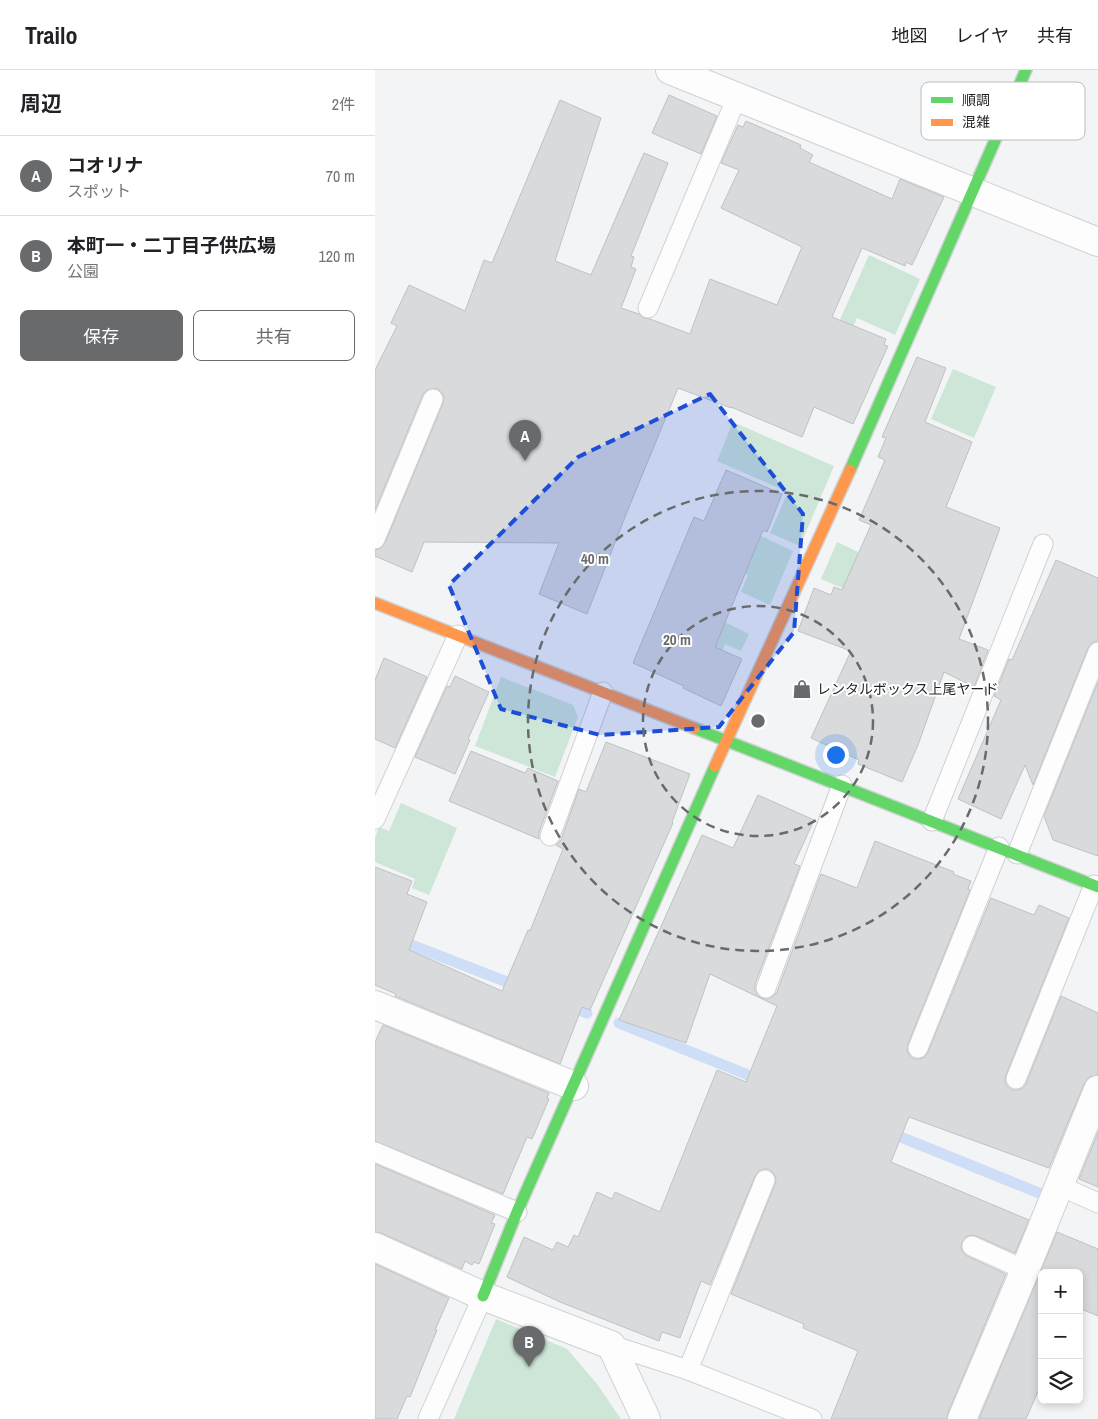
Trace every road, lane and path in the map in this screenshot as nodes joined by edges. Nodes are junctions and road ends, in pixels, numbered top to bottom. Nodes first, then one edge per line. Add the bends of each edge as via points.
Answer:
1 (670, 70) edge
2 (1026, 70) edge
3 (1021, 82) edge
4 (737, 97) junction
5 (995, 140) edge
6 (972, 192) junction
7 (1098, 242) edge
8 (648, 308) dead end
9 (433, 399) dead end
10 (375, 539) edge
11 (1043, 544) dead end
12 (375, 603) edge
13 (458, 635) junction
14 (1098, 652) edge
15 (603, 692) junction
16 (727, 740) junction
17 (843, 786) junction
18 (375, 819) edge
19 (932, 821) junction
20 (550, 836) dead end
21 (999, 847) junction
22 (1017, 854) junction
23 (1096, 886) edge
24 (766, 988) dead end
25 (375, 1005) edge
26 (918, 1048) dead end
27 (1016, 1079) dead end
28 (574, 1086) junction
29 (1098, 1090) edge
30 (375, 1152) edge
31 (765, 1180) dead end
32 (1060, 1186) junction
33 (1098, 1203) edge
34 (517, 1212) junction
35 (972, 1246) dead end
36 (375, 1247) edge
37 (1025, 1270) junction
38 (483, 1296) junction
39 (611, 1345) junction
40 (688, 1370) junction
41 (428, 1419) edge
42 (646, 1419) edge
43 (812, 1419) edge
44 (962, 1419) edge

1 - 4 street
2 - 3 street
4 - 6 street
4 - 8 lane
5 - 6 street
6 - 7 street
6 - 16 street
9 - 10 lane
11 - 19 lane
12 - 13 street
13 - 15 street
13 - 18 lane
14 - 22 lane
15 - 16 street
15 - 20 lane
16 - 17 street
16 - 28 street
17 - 19 street
17 - 24 lane
19 - 21 street
21 - 22 street
21 - 26 lane
22 - 23 street
23 - 27 lane
25 - 28 street
28 - 34 street
29 - 32 street
30 - 34 lane
31 - 40 lane
32 - 33 lane
32 - 37 street
34 - 38 street
35 - 37 lane
36 - 38 street
37 - 44 street
38 - 39 street
38 - 41 lane
39 - 40 lane
39 - 42 street
40 - 43 lane

